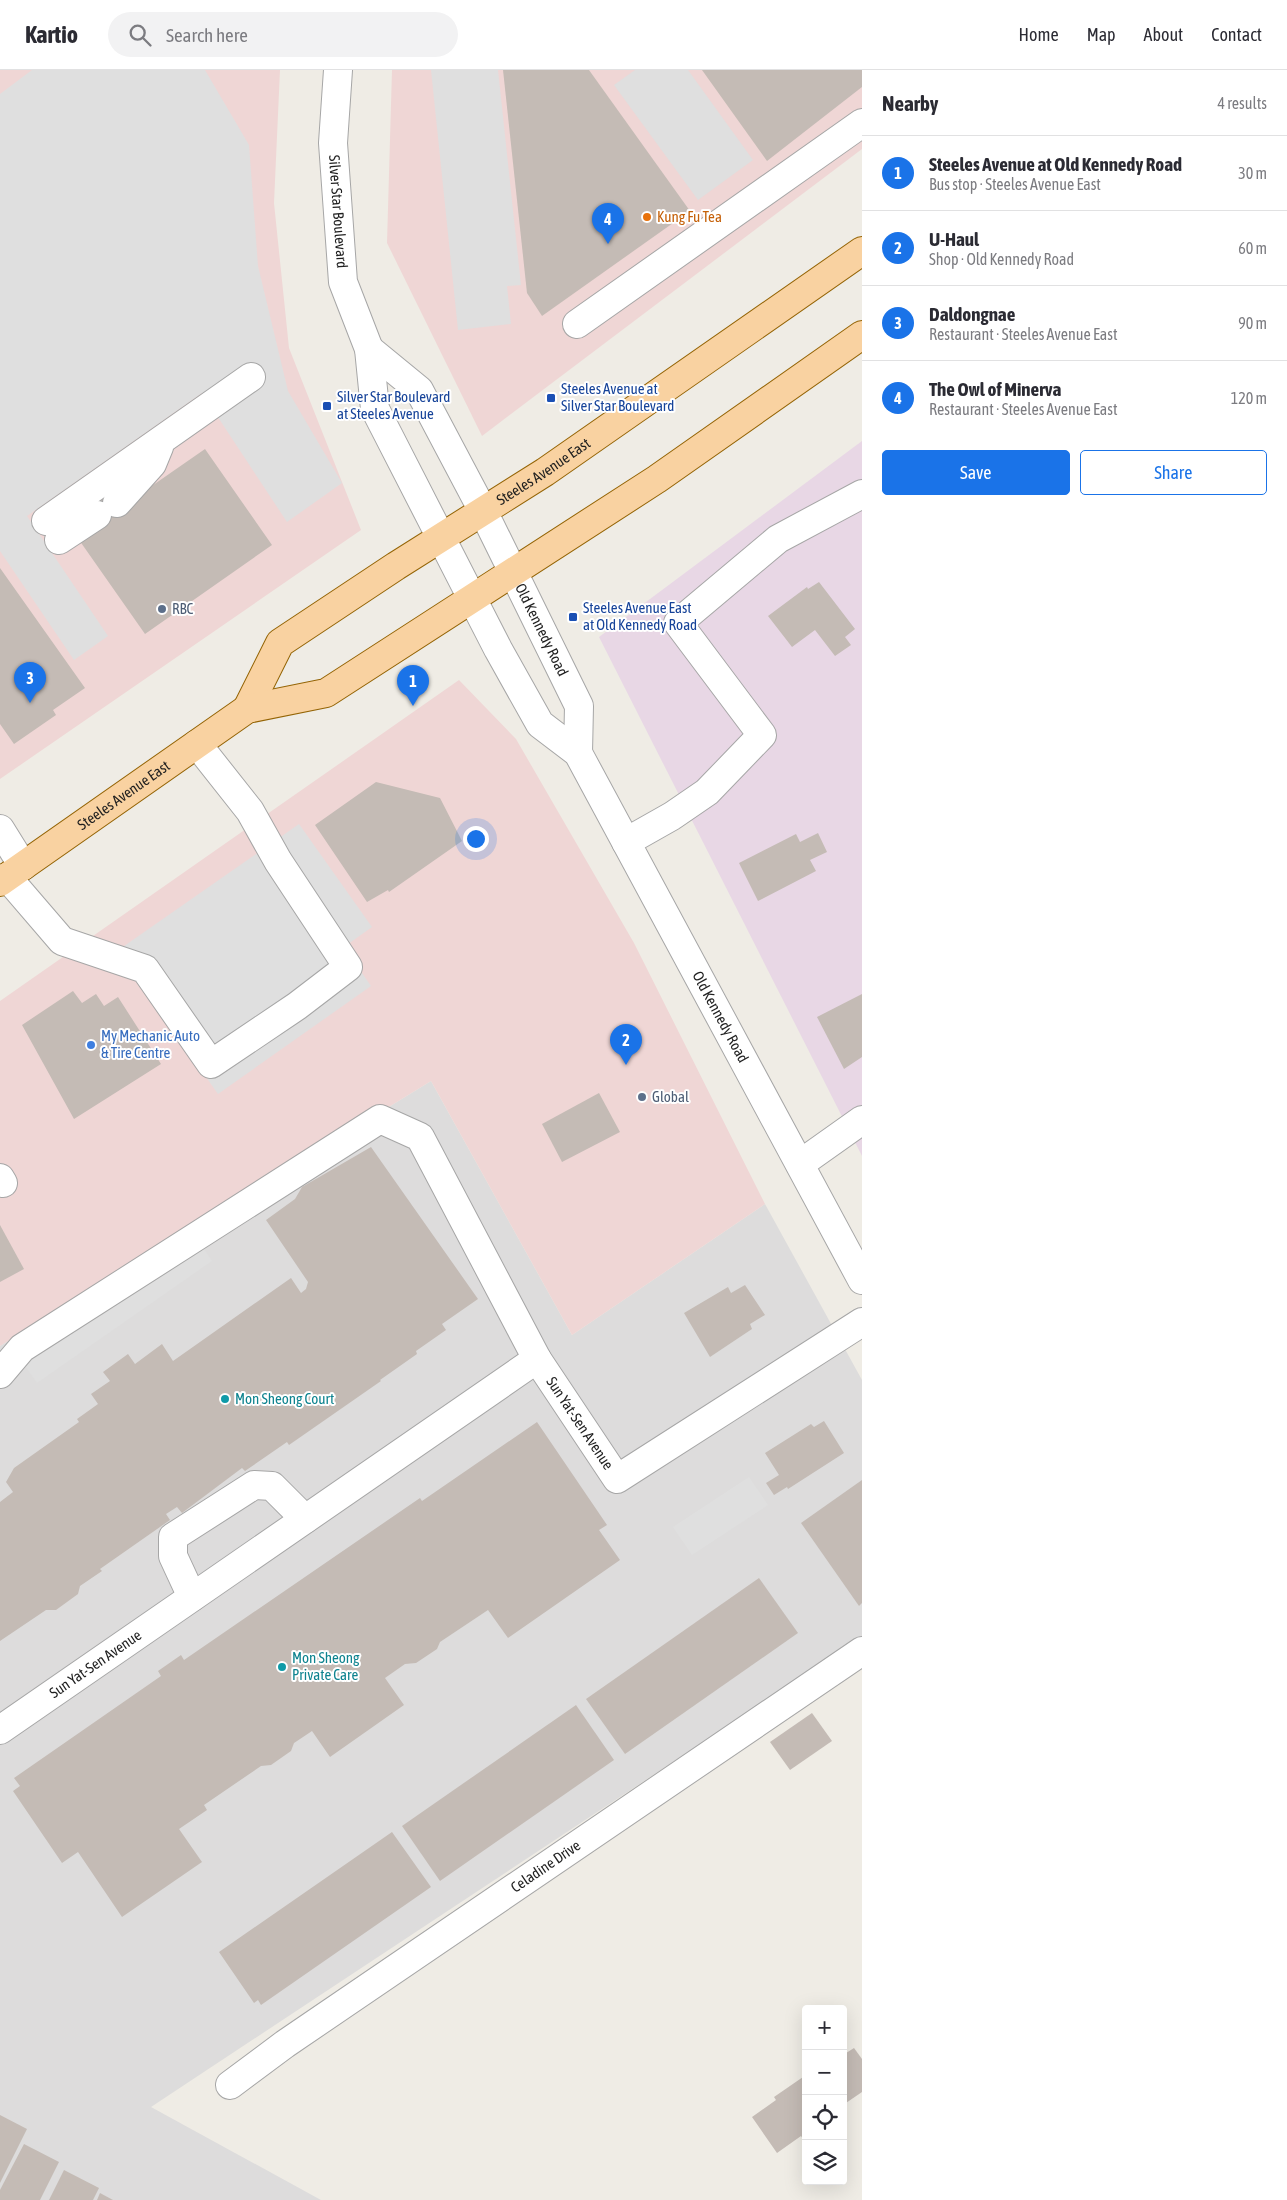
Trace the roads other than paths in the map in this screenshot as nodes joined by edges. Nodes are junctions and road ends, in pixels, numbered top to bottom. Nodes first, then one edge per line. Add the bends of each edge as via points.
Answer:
1 (338, 70) edge
2 (862, 123) edge
3 (862, 251) edge
4 (577, 324) dead end
5 (862, 335) edge
6 (369, 349) junction
7 (251, 378) dead end
8 (161, 441) junction
9 (862, 494) edge
10 (483, 511) junction
11 (442, 538) junction
12 (513, 573) junction
13 (472, 598) junction
14 (247, 709) junction
15 (197, 744) junction
16 (578, 753) junction
17 (0, 829) edge
18 (626, 842) junction
19 (10, 875) edge
20 (862, 1120) edge
21 (800, 1164) junction
22 (862, 1280) edge
23 (862, 1322) edge
24 (537, 1359) junction
25 (0, 1374) edge
26 (305, 1519) junction
27 (192, 1597) junction
28 (862, 1651) edge
29 (0, 1730) edge
30 (230, 2085) dead end

1 - 6 street, Silver Star Boulevard via 332,143 343,282
2 - 4 street
3 - 10 main road, Steeles Avenue East via 545,472
5 - 12 main road, Steeles Avenue East via 657,479
6 - 10 street, Silver Star Boulevard via 419,390
6 - 11 street, Silver Star Boulevard via 375,409
7 - 8 street
8 - 8 street via 52,531 107,509 152,464
9 - 18 street via 778,539 678,623 762,735 706,792
10 - 11 main road, Steeles Avenue East
10 - 12 street, Old Kennedy Road
11 - 13 street, Silver Star Boulevard
11 - 14 main road, Steeles Avenue East via 280,643
12 - 13 main road, Steeles Avenue East
12 - 16 street, Old Kennedy Road via 579,706
13 - 14 main road, Steeles Avenue East via 326,693
13 - 16 street, Old Kennedy Road via 540,724
14 - 15 main road, Steeles Avenue East
15 - 19 main road, Steeles Avenue East
15 - 19 street via 250,811 278,861 348,967 296,1006 211,1064 145,969 62,941
16 - 18 street, Old Kennedy Road
17 - 19 street
18 - 21 street, Old Kennedy Road
20 - 21 street
21 - 22 street, Old Kennedy Road
23 - 24 street, Sun Yat-Sen Avenue via 617,1479
24 - 25 street via 420,1137 380,1119 22,1348
24 - 26 street, Sun Yat-Sen Avenue
26 - 27 street, Sun Yat-Sen Avenue
26 - 27 street via 272,1486 254,1485 173,1537 173,1556
27 - 29 street, Sun Yat-Sen Avenue
28 - 30 street, Celadine Drive via 285,2044

